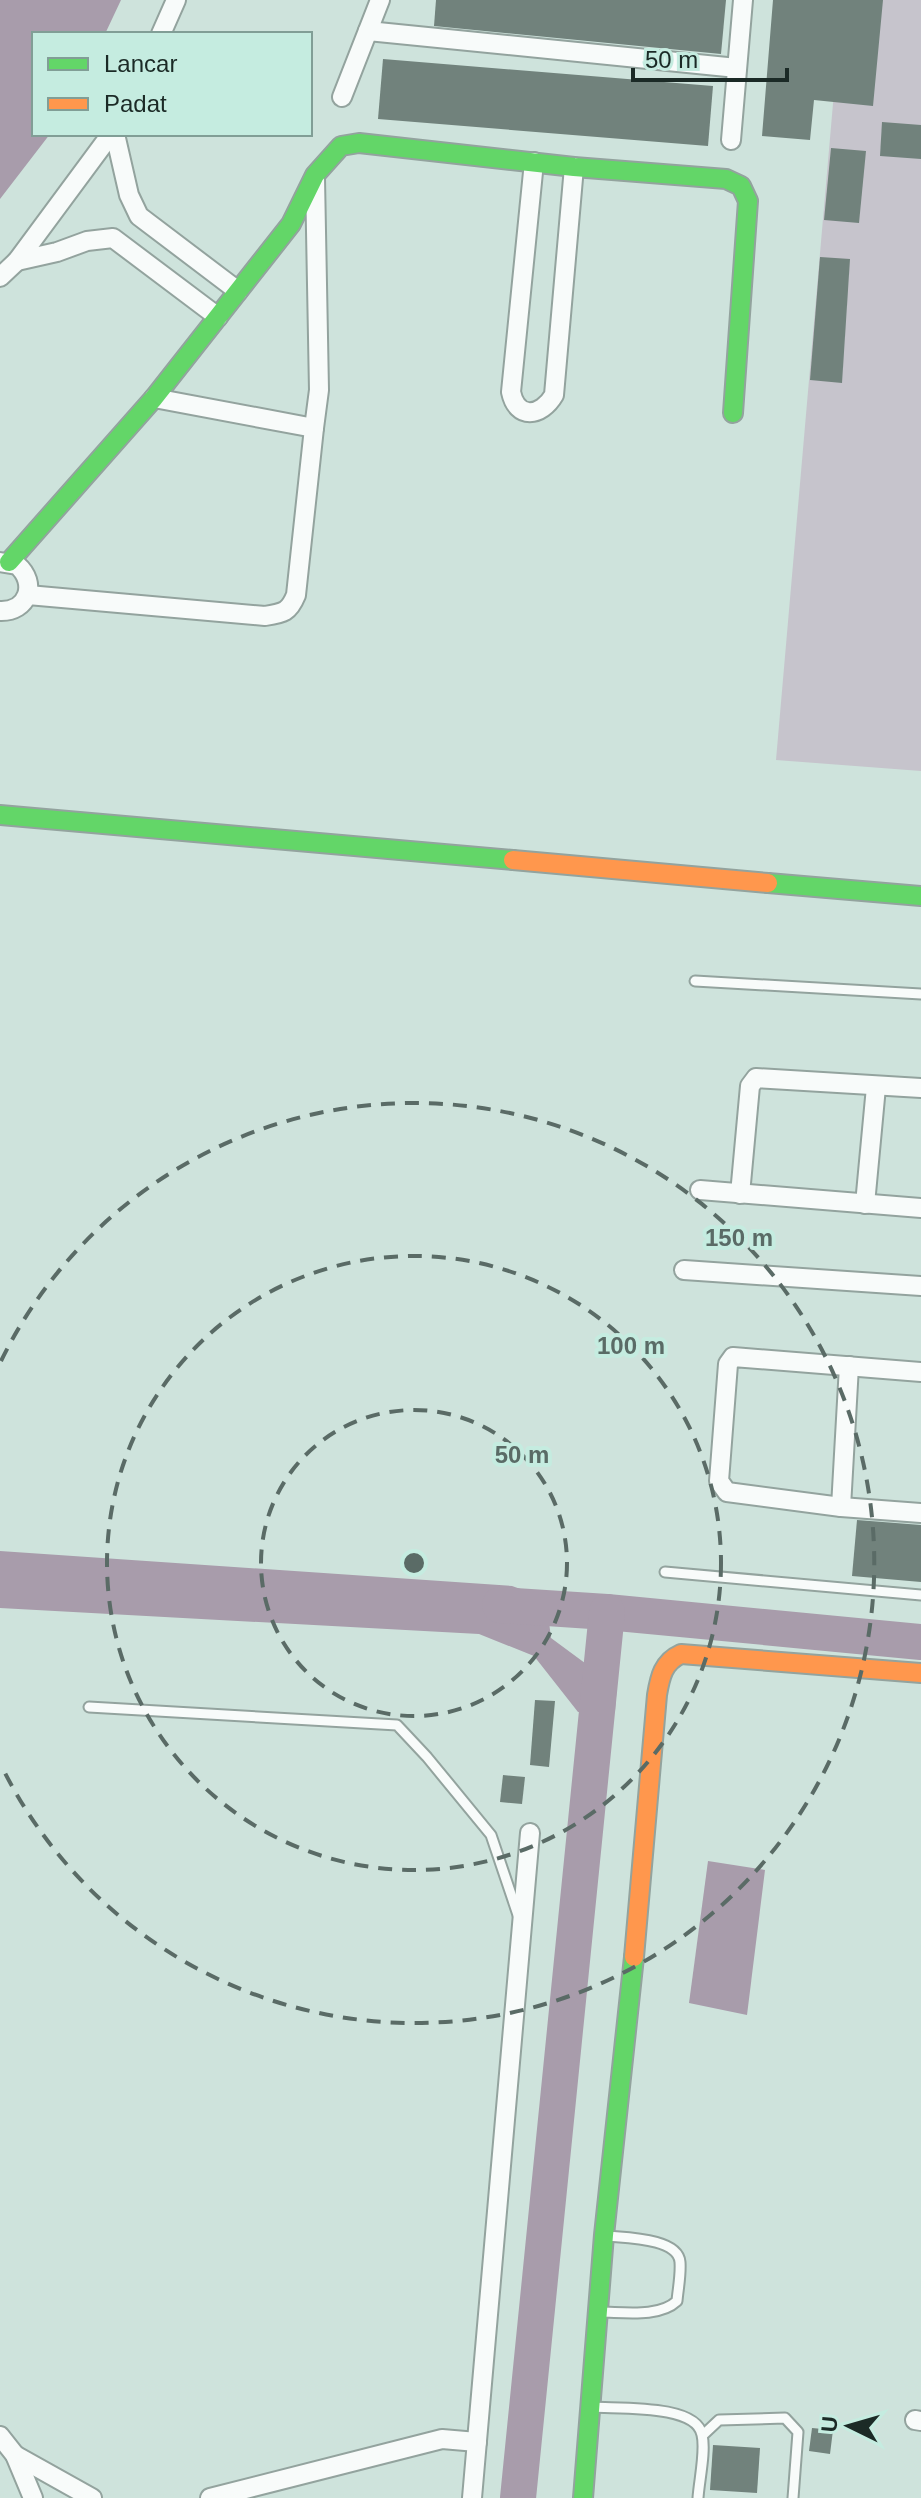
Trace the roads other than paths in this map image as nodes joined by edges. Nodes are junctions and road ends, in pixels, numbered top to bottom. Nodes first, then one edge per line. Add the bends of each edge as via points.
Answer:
1 (176, 0) edge
2 (380, 0) edge
3 (743, 0) edge
4 (368, 31) junction
5 (162, 32) edge
6 (737, 68) junction
7 (342, 97) dead end
8 (111, 136) edge
9 (114, 136) edge
10 (731, 140) dead end
11 (534, 162) junction
12 (574, 167) junction
13 (315, 175) junction
14 (17, 261) junction
15 (0, 277) edge
16 (238, 291) junction
17 (218, 317) junction
18 (154, 398) junction
19 (733, 413) dead end
20 (314, 428) junction
21 (5, 562) edge
22 (28, 595) junction
23 (0, 611) edge
24 (0, 617) edge
25 (0, 815) edge
26 (921, 896) edge
27 (695, 981) dead end
28 (921, 994) edge
29 (876, 1087) junction
30 (921, 1088) edge
31 (700, 1190) dead end
32 (740, 1194) junction
33 (865, 1204) junction
34 (921, 1208) edge
35 (684, 1270) dead end
36 (921, 1286) edge
37 (849, 1366) junction
38 (921, 1372) edge
39 (841, 1507) junction
40 (921, 1513) edge
41 (665, 1572) dead end
42 (921, 1595) edge
43 (921, 1673) edge
44 (89, 1707) dead end
45 (530, 1833) dead end
46 (522, 1926) junction
47 (604, 2235) junction
48 (597, 2312) junction
49 (590, 2407) junction
50 (703, 2435) junction
51 (0, 2436) edge
52 (477, 2442) junction
53 (15, 2455) junction
54 (33, 2498) edge
55 (92, 2498) edge
56 (210, 2498) edge
57 (472, 2498) edge
58 (583, 2498) edge
59 (698, 2498) edge
60 (793, 2498) edge

1 - 5 street
2 - 4 street
3 - 6 street
4 - 6 street
4 - 7 street
6 - 10 street
8 - 14 street
9 - 16 street via 139,216
11 - 12 street
11 - 12 street via 511,392 520,410 534,412 547,407 554,395
11 - 13 street via 359,143 341,146
12 - 19 street via 726,179 745,188
13 - 16 street via 291,224
13 - 20 street via 319,390
14 - 15 street
14 - 17 street via 113,238
16 - 17 street
17 - 18 street
18 - 20 street
18 - 21 street
20 - 22 street via 291,610 265,616
21 - 22 street via 17,565 28,578
22 - 23 street via 17,608
23 - 24 street
25 - 26 street
27 - 28 lane
29 - 30 street
29 - 32 street via 752,1081
29 - 33 street
31 - 32 street
32 - 33 street
33 - 34 street
35 - 36 street
37 - 38 street
37 - 39 street
37 - 39 street via 730,1359 719,1481 727,1492
39 - 40 street
41 - 42 lane
43 - 47 street via 681,1654 663,1667
44 - 46 lane via 397,1725 491,1835
45 - 46 street
46 - 52 street
47 - 48 street
47 - 48 lane via 665,2244 677,2252 677,2301 658,2311
48 - 49 street
49 - 50 lane via 680,2413 696,2421
49 - 58 street
50 - 59 lane
50 - 60 lane via 719,2420 785,2418 798,2432
51 - 53 street
52 - 56 street via 442,2439
52 - 57 street
53 - 54 street
53 - 55 street

